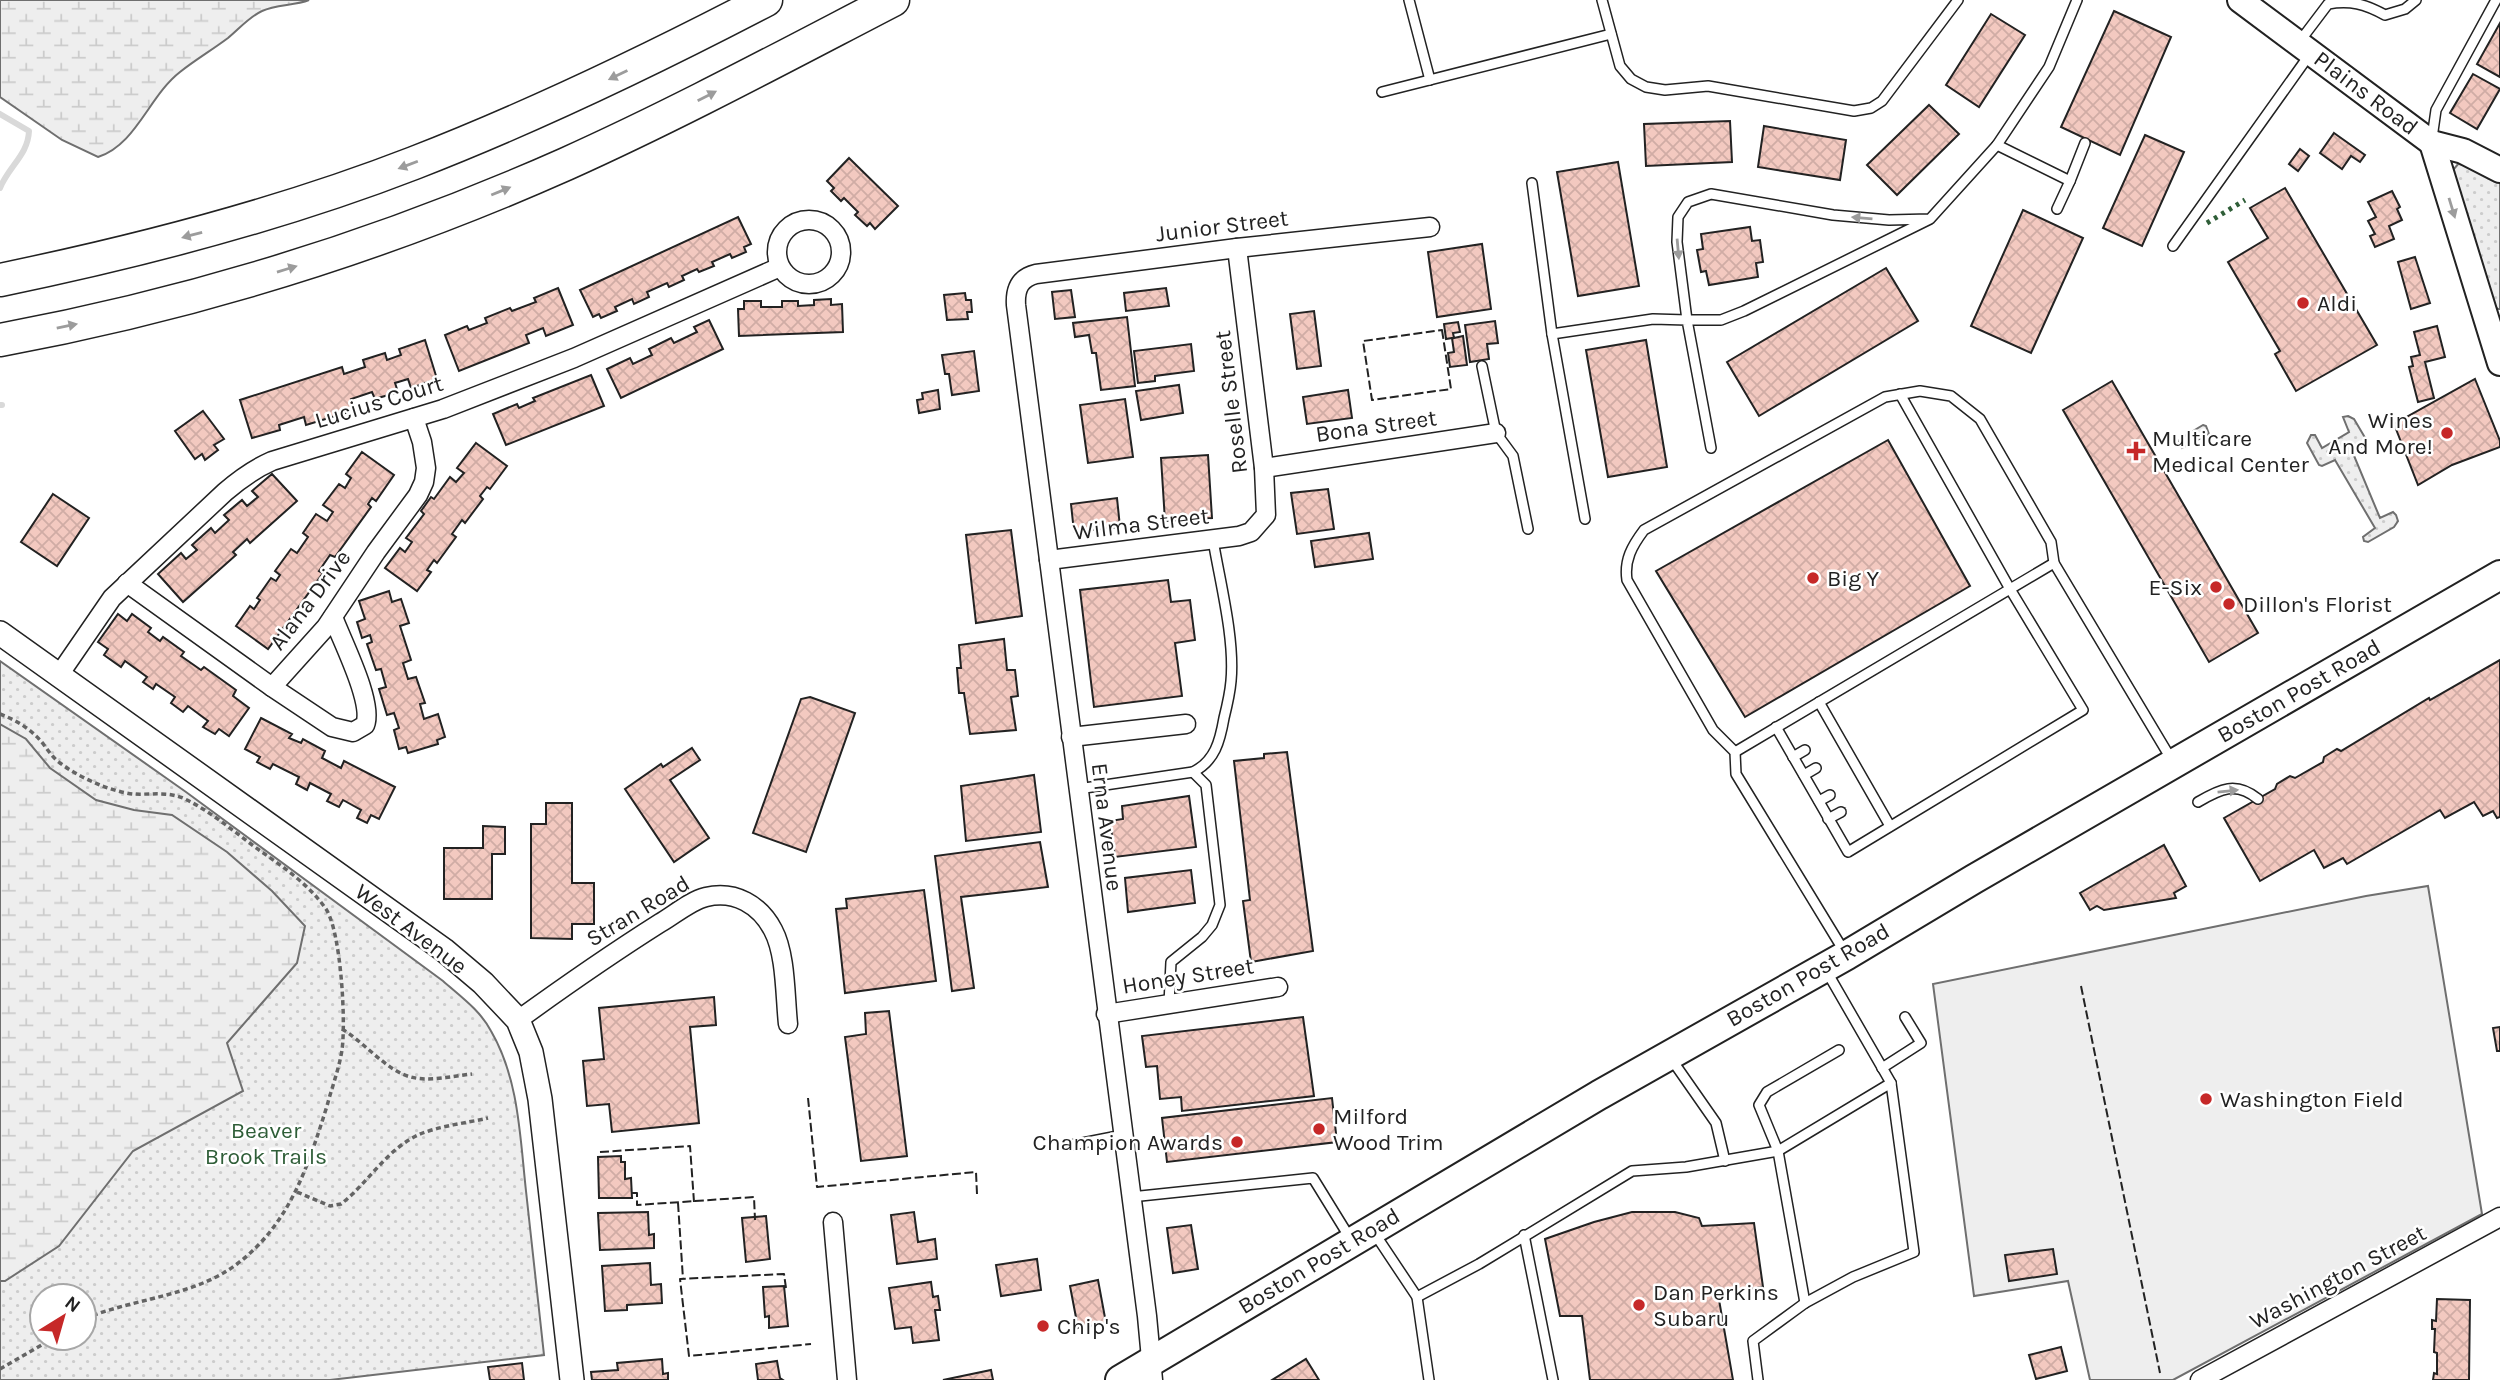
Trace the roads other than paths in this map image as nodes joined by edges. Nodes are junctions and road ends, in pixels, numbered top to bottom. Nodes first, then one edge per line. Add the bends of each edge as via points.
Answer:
1 (893, 0) edge
2 (911, 0) edge
3 (1409, 0) edge
4 (1602, 0) edge
5 (1958, 0) edge
6 (2077, 0) edge
7 (2241, 0) edge
8 (2416, 0) edge
9 (2496, 0) edge
10 (754, 5) edge
11 (1611, 34) junction
12 (823, 37) junction
13 (2305, 48) junction
14 (1430, 80) junction
15 (1382, 92) dead end
16 (2085, 143) dead end
17 (2432, 143) junction
18 (1997, 145) junction
19 (2500, 170) edge
20 (2070, 181) junction
21 (1532, 183) dead end
22 (2057, 209) dead end
23 (1930, 219) junction
24 (1430, 227) dead end
25 (2173, 246) dead end
26 (1237, 248) junction
27 (780, 267) dead end
28 (0, 280) edge
29 (1022, 282) joint
30 (1687, 320) junction
31 (2494, 323) edge
32 (1552, 334) junction
33 (0, 340) edge
34 (2500, 363) edge
35 (1482, 366) dead end
36 (1900, 394) junction
37 (414, 418) junction
38 (1496, 433) junction
39 (1711, 448) dead end
40 (1264, 468) junction
41 (1585, 519) dead end
42 (1528, 529) dead end
43 (1239, 536) joint
44 (1213, 540) junction
45 (1049, 560) junction
46 (2054, 563) junction
47 (2500, 575) edge
48 (127, 583) junction
49 (2010, 589) junction
50 (333, 617) junction
51 (0, 633) edge
52 (60, 675) junction
53 (272, 687) junction
54 (1819, 702) junction
55 (1186, 724) dead end
56 (1776, 727) junction
57 (1836, 731) junction
58 (1071, 737) junction
59 (1825, 738) dead end
60 (1805, 750) dead end
61 (1847, 751) junction
62 (1735, 752) junction
63 (1793, 757) junction
64 (1836, 757) dead end
65 (2174, 763) junction
66 (1816, 768) dead end
67 (1192, 772) junction
68 (1804, 775) junction
69 (1862, 776) junction
70 (1852, 782) dead end
71 (1077, 789) junction
72 (1872, 793) junction
73 (1830, 794) dead end
74 (2258, 799) dead end
75 (1861, 800) dead end
76 (1819, 801) junction
77 (2198, 802) dead end
78 (1841, 812) dead end
79 (1828, 819) junction
80 (1890, 826) junction
81 (1836, 961) junction
82 (1278, 986) dead end
83 (1168, 1004) junction
84 (1106, 1014) junction
85 (1905, 1017) dead end
86 (518, 1020) junction
87 (788, 1024) dead end
88 (1839, 1050) dead end
89 (1668, 1055) junction
90 (1882, 1068) junction
91 (1891, 1083) junction
92 (1123, 1135) junction
93 (1067, 1146) dead end
94 (1778, 1151) junction
95 (1725, 1161) junction
96 (1131, 1197) junction
97 (2500, 1217) edge
98 (833, 1222) dead end
99 (1362, 1235) junction
100 (1524, 1235) junction
101 (1417, 1297) junction
102 (1805, 1303) junction
103 (1153, 1370) edge
104 (572, 1380) edge
105 (848, 1380) edge
106 (1120, 1380) edge
107 (1429, 1380) edge
108 (1553, 1380) edge
109 (1758, 1380) edge
110 (2200, 1380) edge

1 - 12 highway
2 - 12 highway
3 - 14 lane
4 - 11 lane
5 - 11 lane via 1882,101 1854,111 1708,86 1646,87 1625,73
6 - 18 lane via 2049,67
7 - 13 main road, Plains Road
8 - 13 lane via 2385,15 2364,4 2328,4
9 - 17 lane via 2436,110
10 -> 28 highway via 568,98 369,180 176,240
11 - 14 lane
33 -> 12 highway via 226,287 432,219 629,135
13 - 17 main road, Plains Road
13 - 25 lane
14 - 15 lane
16 - 20 lane
17 - 19 main road, Plains Road via 2463,151
17 -> 31 main road
18 - 20 lane
18 - 23 lane
20 - 22 lane
21 - 32 lane
23 - 30 lane via 1744,311 1721,320
23 -> 30 lane via 1833,215 1711,194 1688,202 1678,216 1677,242
24 - 26 street, Junior Street
26 - 29 street, Junior Street via 1036,274
26 - 40 street, Roselle Street
27 - 37 street, Lucius Court via 574,358
29 - 45 street, Erna Avenue via 1016,305
30 - 32 lane via 1653,319
30 - 39 lane
31 - 34 main road
32 - 41 lane
35 - 38 lane
36 - 46 lane via 1920,391 1951,396 1980,419 2051,542
36 - 49 lane
36 - 62 lane via 1885,397 1644,530 1632,547 1626,580 1713,730
37 - 48 street, Lucius Court via 259,467 242,477
37 - 50 street, Alana Drive via 424,453 424,482
38 - 40 street, Bona Street
38 - 42 lane via 1513,456
40 - 43 street, Roselle Street via 1266,515 1251,532
43 - 44 street, Wilma Street
44 - 45 street, Wilma Street
44 - 67 lane via 1231,646 1232,680 1219,744 1210,759
45 - 58 street, Erna Avenue
46 - 49 lane
46 - 65 lane
47 - 65 main road, Boston Post Road
48 - 52 street, Lucius Court via 100,614
48 - 53 street, Alana Drive
49 - 54 lane
49 - 80 lane via 2083,710
50 - 53 street, Alana Drive
50 - 53 street via 367,703 365,725 353,732 332,727
51 - 52 street, West Avenue
52 - 86 street, West Avenue via 444,950 484,983
54 - 56 lane
54 - 57 lane
55 - 58 street
56 - 62 lane
56 - 63 lane
57 - 59 lane
57 - 61 lane
58 - 71 street, Erna Avenue
60 - 63 lane
61 - 64 lane
61 - 69 lane
62 - 81 lane via 1736,774
63 - 68 lane
65 - 81 main road, Boston Post Road
66 - 68 lane
67 - 71 lane
67 - 83 lane via 1206,785 1220,905 1202,937 1171,962
68 - 76 lane
69 - 70 lane
69 - 72 lane
71 - 84 street, Erna Avenue
72 - 75 lane
72 - 80 lane
73 - 76 lane
77 -> 74 lane via 2227,788 2249,792
76 - 79 lane
78 - 79 lane
79 - 80 lane via 1847,852
81 - 89 main road, Boston Post Road
81 - 90 lane
82 - 83 street, Honey Street
83 - 84 street, Honey Street
84 - 92 street, Erna Avenue
85 - 90 lane via 1921,1043
86 - 87 street, Stran Road via 685,908 721,895 747,901 774,931
86 - 104 street, West Avenue via 531,1052 540,1099
88 - 94 lane via 1768,1092 1759,1105
89 - 95 lane via 1716,1123
89 - 99 main road, Boston Post Road
90 - 91 lane
91 - 94 lane
91 - 102 lane via 1914,1252
92 - 93 lane
92 - 96 street, Erna Avenue
94 - 95 lane
94 - 102 lane
95 - 100 lane via 1632,1171
96 - 99 lane via 1313,1178
96 - 103 street, Erna Avenue
97 - 110 street, Washington Street
98 - 105 street
99 - 101 lane
99 - 103 main road, Boston Post Road
100 - 101 lane
100 - 108 lane
101 - 107 lane
102 - 109 lane via 1753,1341
103 - 106 main road, Boston Post Road

